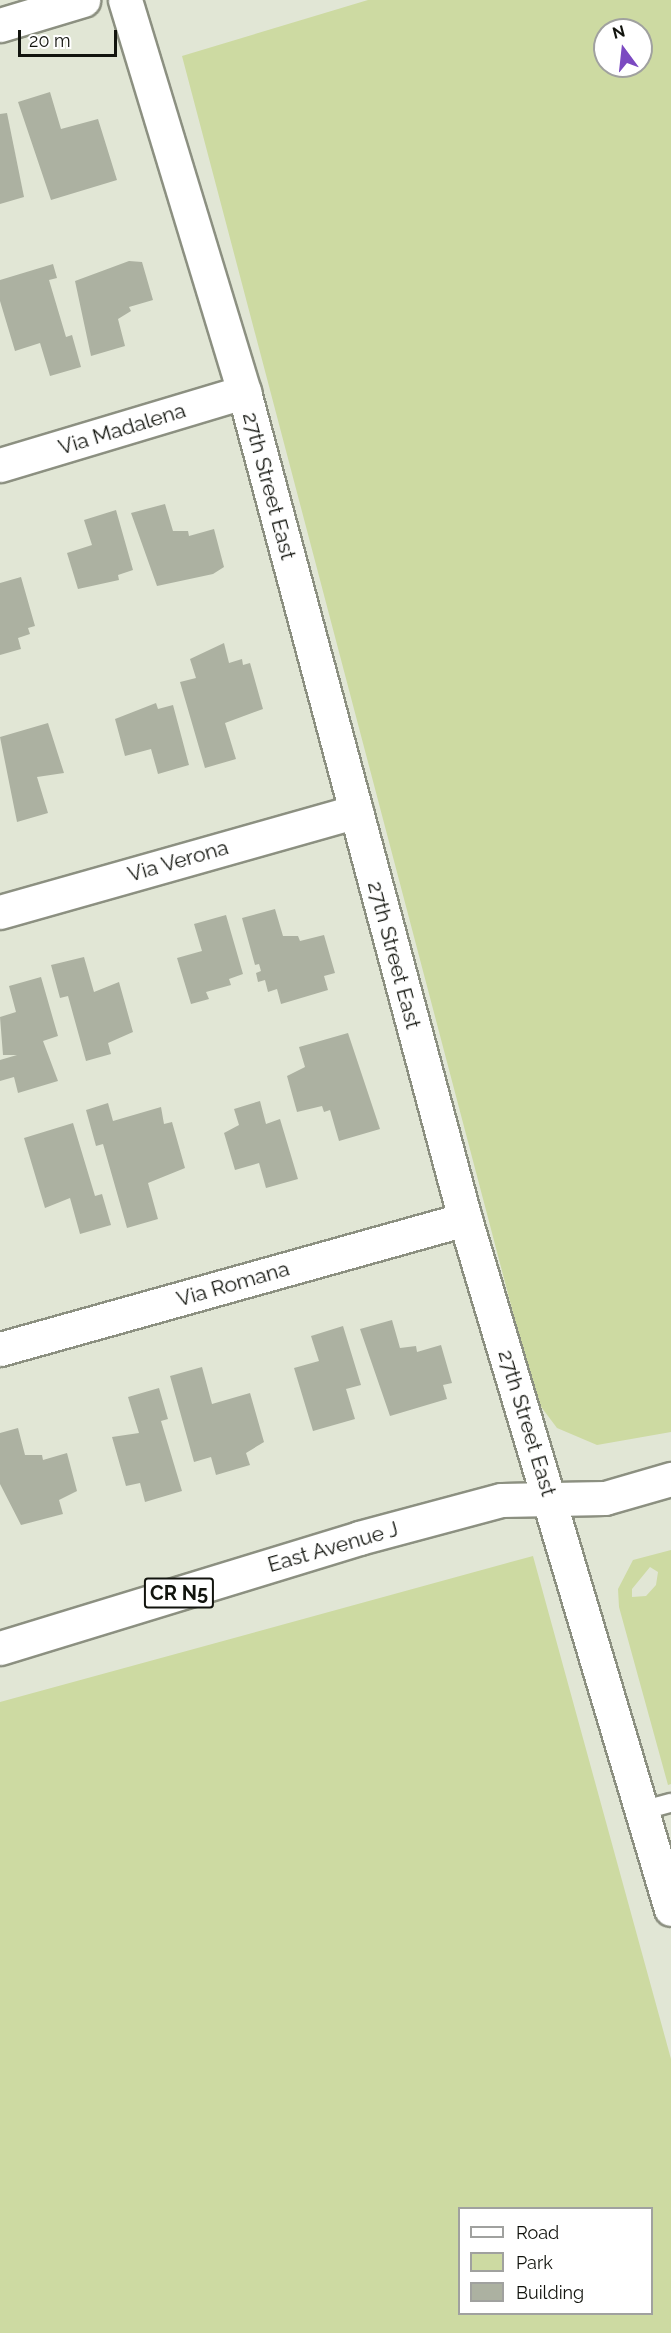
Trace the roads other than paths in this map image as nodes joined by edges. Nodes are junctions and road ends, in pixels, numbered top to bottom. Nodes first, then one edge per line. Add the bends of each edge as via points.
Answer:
1 (83, 0) edge
2 (125, 0) edge
3 (0, 25) edge
4 (244, 392) junction
5 (0, 465) edge
6 (356, 811) junction
7 (0, 912) edge
8 (465, 1219) junction
9 (0, 1349) edge
10 (671, 1479) edge
11 (550, 1499) junction
12 (0, 1648) edge
13 (657, 1806) edge
14 (671, 1909) edge

1 - 3 street
2 - 4 street, 27th Street East
4 - 5 street, Via Madalena
4 - 6 street, 27th Street East
6 - 7 street, Via Verona
6 - 8 street, 27th Street East
8 - 9 street, Via Romana
8 - 11 street, 27th Street East
10 - 11 street, East Avenue J / CR N5 via 605,1498
11 - 12 street, East Avenue J / CR N5 via 501,1500 359,1538
11 - 13 street, 27th Street East
13 - 14 street, 27th Street East

